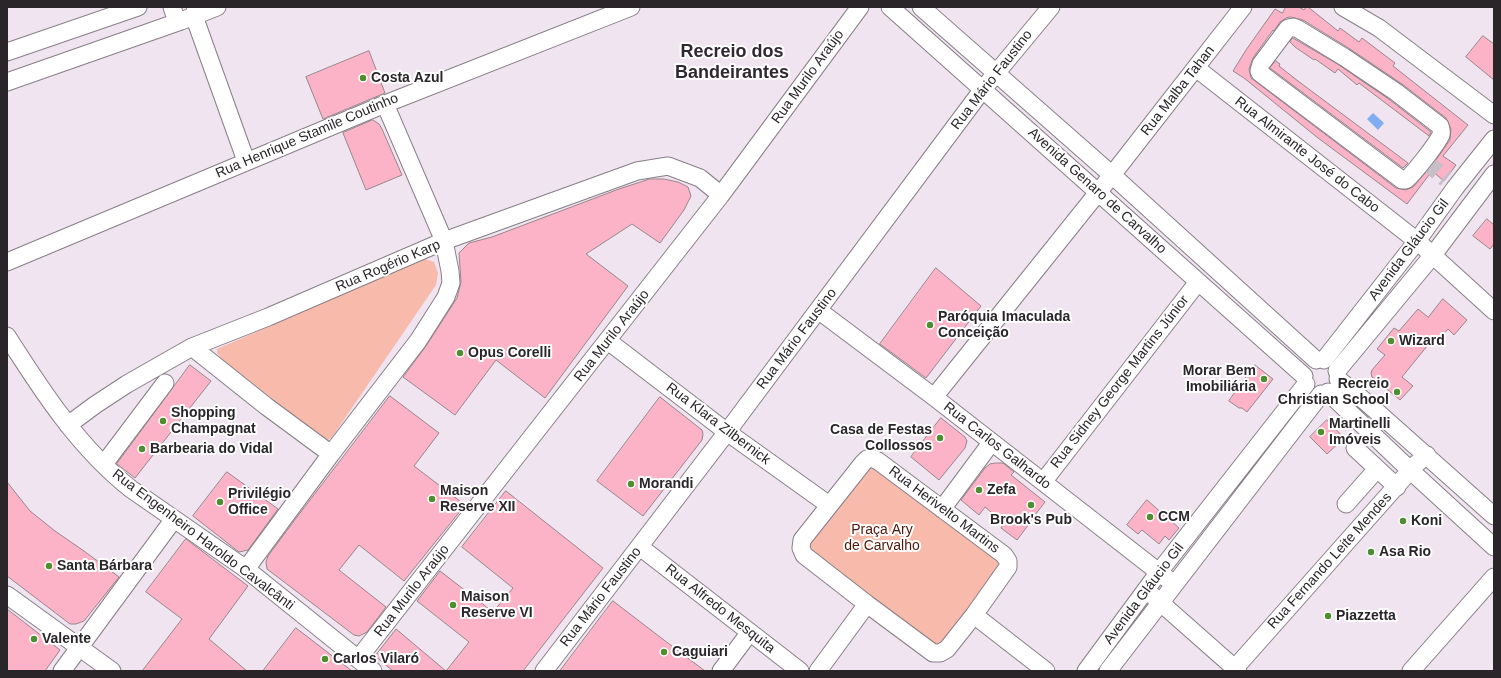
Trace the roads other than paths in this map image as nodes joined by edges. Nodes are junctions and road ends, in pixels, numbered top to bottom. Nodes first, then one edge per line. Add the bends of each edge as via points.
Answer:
1 (138, 7) edge
2 (172, 7) edge
3 (217, 7) edge
4 (631, 7) edge
5 (860, 7) edge
6 (890, 7) edge
7 (921, 7) edge
8 (1051, 7) edge
9 (1243, 7) edge
10 (1343, 7) edge
11 (190, 15) edge
12 (7, 52) edge
13 (1196, 68) junction
14 (996, 73) junction
15 (7, 82) edge
16 (983, 89) junction
17 (385, 104) junction
18 (1494, 115) edge
19 (1494, 139) edge
20 (1424, 160) joint
21 (246, 161) junction
22 (1494, 174) edge
23 (1112, 175) junction
24 (1098, 192) junction
25 (721, 195) junction
26 (1418, 241) junction
27 (444, 242) junction
28 (1433, 255) junction
29 (7, 262) edge
30 (1198, 282) junction
31 (818, 310) junction
32 (1494, 311) edge
33 (7, 336) edge
34 (608, 341) junction
35 (192, 347) junction
36 (1320, 360) junction
37 (1338, 375) junction
38 (1305, 380) junction
39 (165, 383) dead end
40 (1324, 393) junction
41 (934, 397) junction
42 (68, 425) junction
43 (727, 432) junction
44 (991, 442) junction
45 (1355, 448) dead end
46 (331, 454) junction
47 (1427, 455) junction
48 (104, 464) junction
49 (1377, 469) junction
50 (1411, 471) junction
51 (1042, 482) junction
52 (1397, 487) junction
53 (1346, 504) dead end
54 (829, 505) junction
55 (942, 509) junction
56 (1494, 516) edge
57 (174, 519) junction
58 (1494, 546) edge
59 (640, 547) junction
60 (246, 569) junction
61 (1159, 572) junction
62 (1494, 577) edge
63 (1174, 584) junction
64 (1146, 590) junction
65 (7, 595) edge
66 (1161, 602) junction
67 (867, 604) junction
68 (974, 615) junction
69 (750, 632) junction
70 (80, 646) junction
71 (358, 659) junction
72 (1237, 670) edge
73 (62, 671) edge
74 (112, 671) edge
75 (373, 671) edge
76 (544, 671) edge
77 (721, 671) edge
78 (800, 671) edge
79 (818, 671) edge
80 (1046, 671) edge
81 (1086, 671) edge
82 (1108, 671) edge
83 (1411, 671) edge

1 - 12 street
2 - 11 street via 175,16
3 - 11 street
4 - 17 street, Rua Henrique Stamile Coutinho
5 - 25 street, Rua Murilo Araújo
6 - 16 street, Avenida Genaro de Carvalho
7 - 14 street, Avenida Genaro de Carvalho
8 - 14 street, Rua Mário Faustino
9 - 13 street, Rua Malba Tahan
10 - 18 street via 1379,28
11 - 15 street
11 - 21 street
13 - 23 street, Rua Malba Tahan
13 - 26 street, Rua Almirante José do Cabo
14 - 16 street, Rua Mário Faustino
14 - 23 street, Avenida Genaro de Carvalho
16 - 24 street, Avenida Genaro de Carvalho
16 - 31 street, Rua Mário Faustino
17 - 21 street, Rua Henrique Stamile Coutinho
17 - 27 street
19 - 26 street, Avenida Gláucio Gil via 1451,184
20 - 20 street via 1440,135 1441,129 1437,123 1362,69 1298,29 1288,28 1261,64 1259,70 1263,76 1402,180 1408,178
21 - 29 street, Rua Henrique Stamile Coutinho
22 - 28 street, Avenida Gláucio Gil
23 - 24 street, Rua Malba Tahan
23 - 36 street, Avenida Genaro de Carvalho
24 - 30 street, Avenida Genaro de Carvalho
24 - 41 street, Rua Malba Tahan
25 - 27 street, Rua Rogério Karp via 700,178 668,166 645,169
25 - 34 street, Rua Murilo Araújo
26 - 28 street, Rua Almirante José do Cabo
26 - 36 street, Avenida Gláucio Gil
27 - 35 street, Rua Rogério Karp
27 - 46 street via 451,283 446,297 418,341
28 - 32 street, Rua Almirante José do Cabo
28 - 37 street, Avenida Gláucio Gil
30 - 38 street, Avenida Genaro de Carvalho
30 - 51 street, Rua Sidney George Martins Júnior
31 - 41 street, Rua Carlos Galhardo
31 - 43 street, Rua Mário Faustino
33 - 42 street, Rua Engenheiro Haroldo Cavalcânti
34 - 43 street, Rua Klara Zilbernick
34 - 71 street, Rua Murilo Araújo
35 - 42 street, Rua Rogério Karp via 127,384
35 - 46 street
36 - 37 street via 1332,363
36 - 38 street via 1310,364 1306,369
37 - 40 street via 1333,389
37 - 47 street
38 - 40 street via 1312,391
38 - 61 street, Avenida Gláucio Gil
39 - 48 street
40 - 50 street
40 - 63 street, Avenida Gláucio Gil
41 - 44 street, Rua Carlos Galhardo
42 - 48 street, Rua Engenheiro Haroldo Cavalcânti
43 - 54 street, Rua Klara Zilbernick
43 - 59 street, Rua Mário Faustino
44 - 51 street, Rua Carlos Galhardo
44 - 55 street
45 - 49 street
46 - 60 street
47 - 50 street, Rua Fernando Leite Mendes
47 - 56 street
48 - 57 street, Rua Engenheiro Haroldo Cavalcânti via 114,476
49 - 52 street
49 - 53 street
50 - 52 street, Rua Fernando Leite Mendes
50 - 58 street
51 - 61 street, Rua Carlos Galhardo
52 - 72 street, Rua Fernando Leite Mendes
54 - 55 street, Rua Herivelto Martins via 866,459 871,458
54 - 67 street, Rua Herivelto Martins via 802,540 801,548 804,555
55 - 68 street, Rua Herivelto Martins via 1004,555 1008,561 1008,567
57 - 60 street, Rua Engenheiro Haroldo Cavalcânti
57 - 70 street
59 - 69 street, Rua Alfredo Mesquita
59 - 76 street, Rua Mário Faustino
60 - 71 street, Rua Engenheiro Haroldo Cavalcânti
61 - 63 street, Rua Carlos Galhardo
61 - 64 street, Avenida Gláucio Gil
62 - 83 street
63 - 66 street, Avenida Gláucio Gil
64 - 66 street
64 - 81 street, Avenida Gláucio Gil
65 - 70 street
66 - 72 street
66 - 82 street, Avenida Gláucio Gil
67 - 68 street, Rua Herivelto Martins via 933,653 947,649
67 - 79 street
68 - 80 street
69 - 77 street
69 - 78 street, Rua Alfredo Mesquita
70 - 73 street
70 - 74 street
71 - 75 street, Rua Engenheiro Haroldo Cavalcânti

